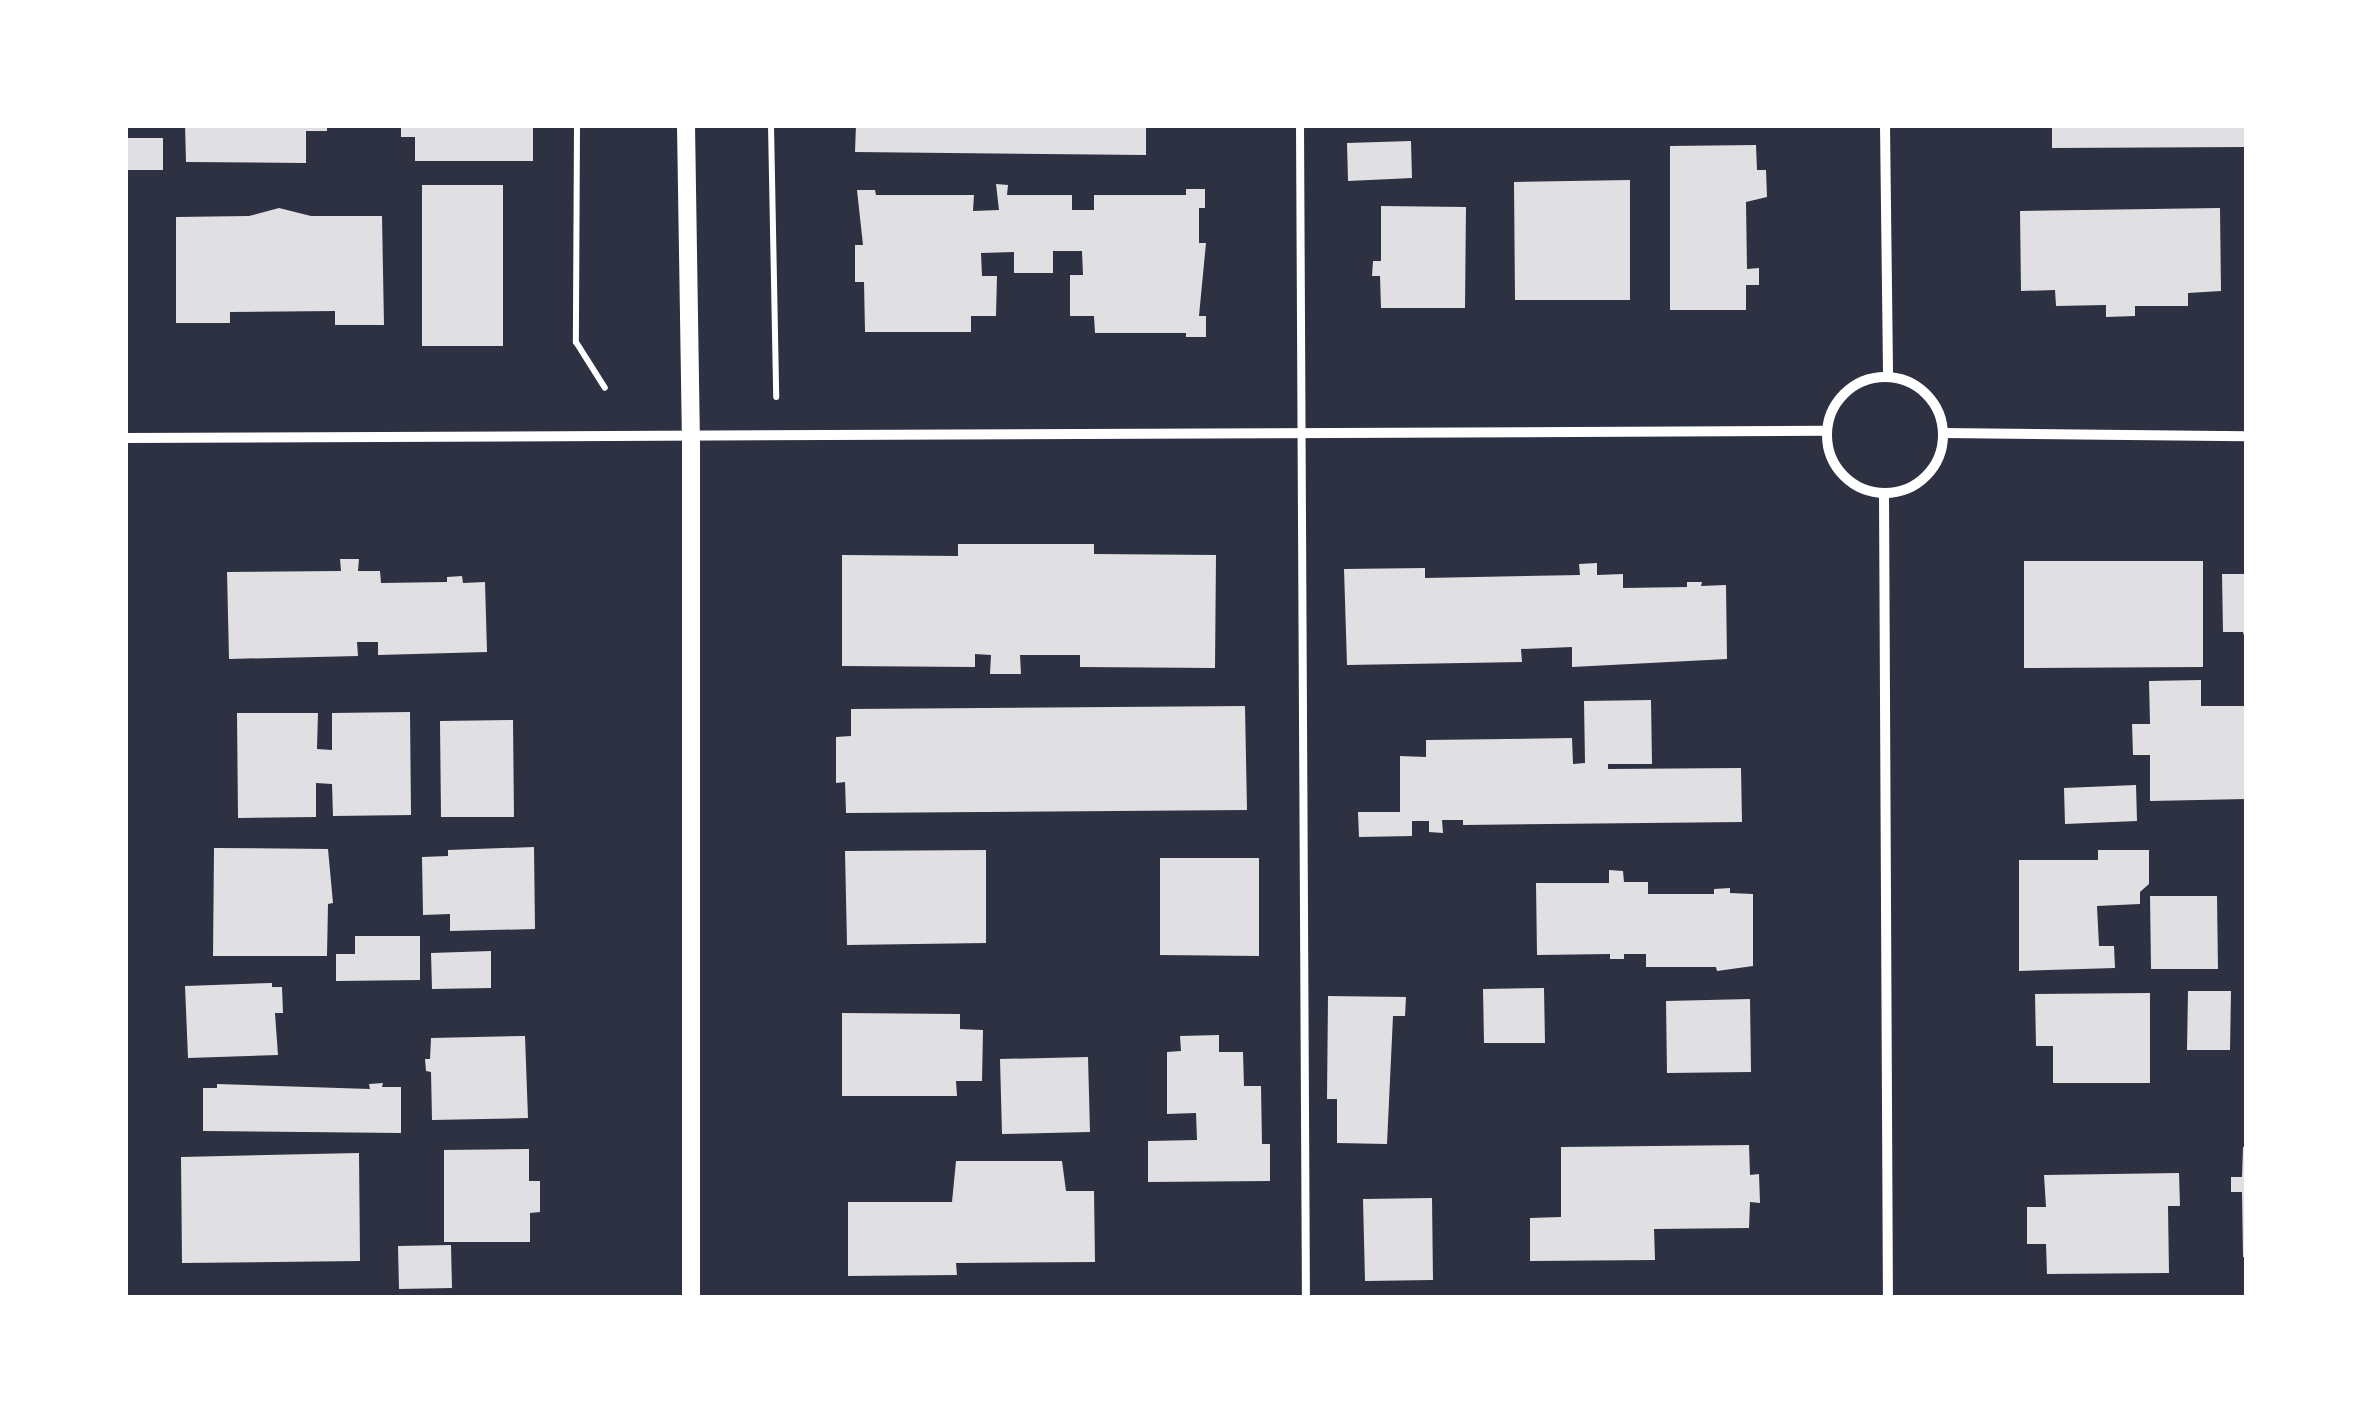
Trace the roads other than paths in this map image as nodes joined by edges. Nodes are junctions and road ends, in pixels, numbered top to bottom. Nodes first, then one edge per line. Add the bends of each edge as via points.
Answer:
1 (686, 125) edge
2 (1300, 125) edge
3 (1885, 125) edge
4 (1888, 376) junction
5 (1827, 430) junction
6 (1302, 432) junction
7 (1944, 434) junction
8 (692, 436) junction
9 (2247, 436) edge
10 (125, 438) edge
11 (1884, 493) junction
12 (691, 1298) edge
13 (1306, 1298) edge
14 (1888, 1298) edge

1 - 8 street
2 - 6 lane
3 - 4 street
4 - 5 street via 1842,395
4 - 7 street via 1915,384 1930,398
5 - 6 street
5 - 11 street via 1836,466 1866,489
6 - 8 street
6 - 13 lane
7 - 9 street
7 - 11 street via 1932,470 1902,491
8 - 10 street
8 - 12 street
11 - 14 street

